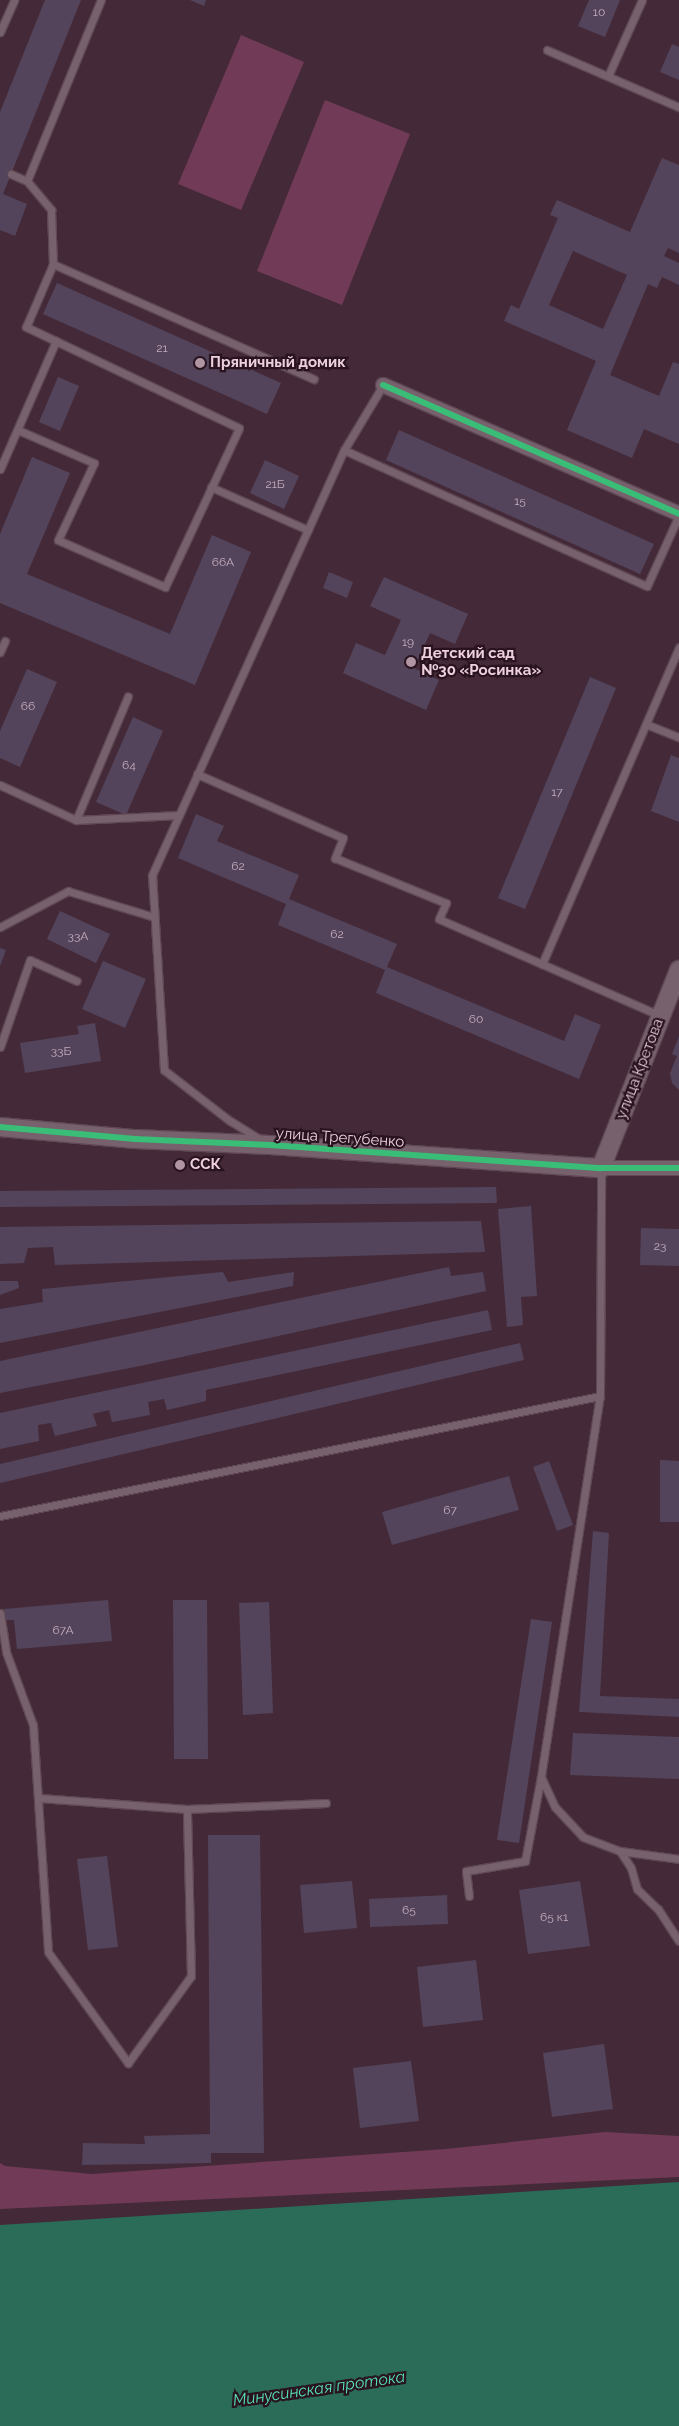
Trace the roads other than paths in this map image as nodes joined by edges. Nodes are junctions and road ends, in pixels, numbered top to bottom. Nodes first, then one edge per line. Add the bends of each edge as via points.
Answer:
1 (14, 0) edge
2 (101, 0) edge
3 (642, 0) edge
4 (0, 32) edge
5 (546, 50) dead end
6 (608, 76) junction
7 (679, 107) edge
8 (11, 174) dead end
9 (27, 181) junction
10 (53, 264) junction
11 (56, 342) junction
12 (314, 379) dead end
13 (383, 385) joint
14 (18, 430) junction
15 (344, 450) junction
16 (0, 469) edge
17 (211, 487) junction
18 (679, 514) edge
19 (308, 530) junction
20 (5, 641) dead end
21 (679, 647) edge
22 (0, 652) edge
23 (128, 696) dead end
24 (646, 724) junction
25 (679, 737) edge
26 (197, 774) junction
27 (0, 785) edge
28 (179, 815) junction
29 (76, 820) junction
30 (154, 917) junction
31 (0, 927) edge
32 (542, 964) junction
33 (679, 970) edge
34 (78, 981) dead end
35 (661, 1016) junction
36 (0, 1048) edge
37 (0, 1127) edge
38 (270, 1145) junction
39 (601, 1168) junction
40 (679, 1168) edge
41 (600, 1396) junction
42 (0, 1516) edge
43 (0, 1613) edge
44 (541, 1776) junction
45 (39, 1798) junction
46 (326, 1803) dead end
47 (187, 1809) junction
48 (620, 1851) junction
49 (679, 1859) edge
50 (469, 1896) dead end
51 (679, 1941) edge

1 - 4 lane
2 - 9 lane
3 - 6 lane
5 - 6 lane
6 - 7 lane
8 - 9 lane
9 - 10 lane via 51,210
10 - 11 lane via 26,327
10 - 12 lane
11 - 14 lane
11 - 17 lane via 238,428
13 - 15 lane
13 - 18 street
14 - 16 lane
14 - 17 lane via 94,463 58,540 165,587
15 - 18 lane via 647,586
15 - 19 lane
17 - 19 lane
19 - 26 lane
20 - 22 lane
21 - 24 lane
23 - 29 lane
24 - 25 lane
24 - 32 lane
26 - 28 lane
26 - 32 lane via 343,838 335,858 446,903 439,919
27 - 29 lane
28 - 29 lane
28 - 30 lane via 152,875
30 - 31 lane via 68,891
30 - 38 lane via 164,1070 230,1121
32 - 35 lane
33 - 35 street, улица Кретова
34 - 36 lane via 30,960
35 - 39 street, улица Кретова
37 - 38 street, улица Трегубенко via 135,1139
38 - 39 street, улица Трегубенко
39 - 40 street, улица Трегубенко
39 - 41 lane
41 - 42 lane
41 - 44 lane
43 - 45 lane via 6,1652 33,1725
44 - 48 lane via 554,1807 583,1837
44 - 50 lane via 525,1861 466,1871
45 - 47 lane
45 - 47 lane via 48,1952 128,2063 191,1976
46 - 47 lane
48 - 49 lane
48 - 51 lane via 631,1868 637,1889 658,1909

